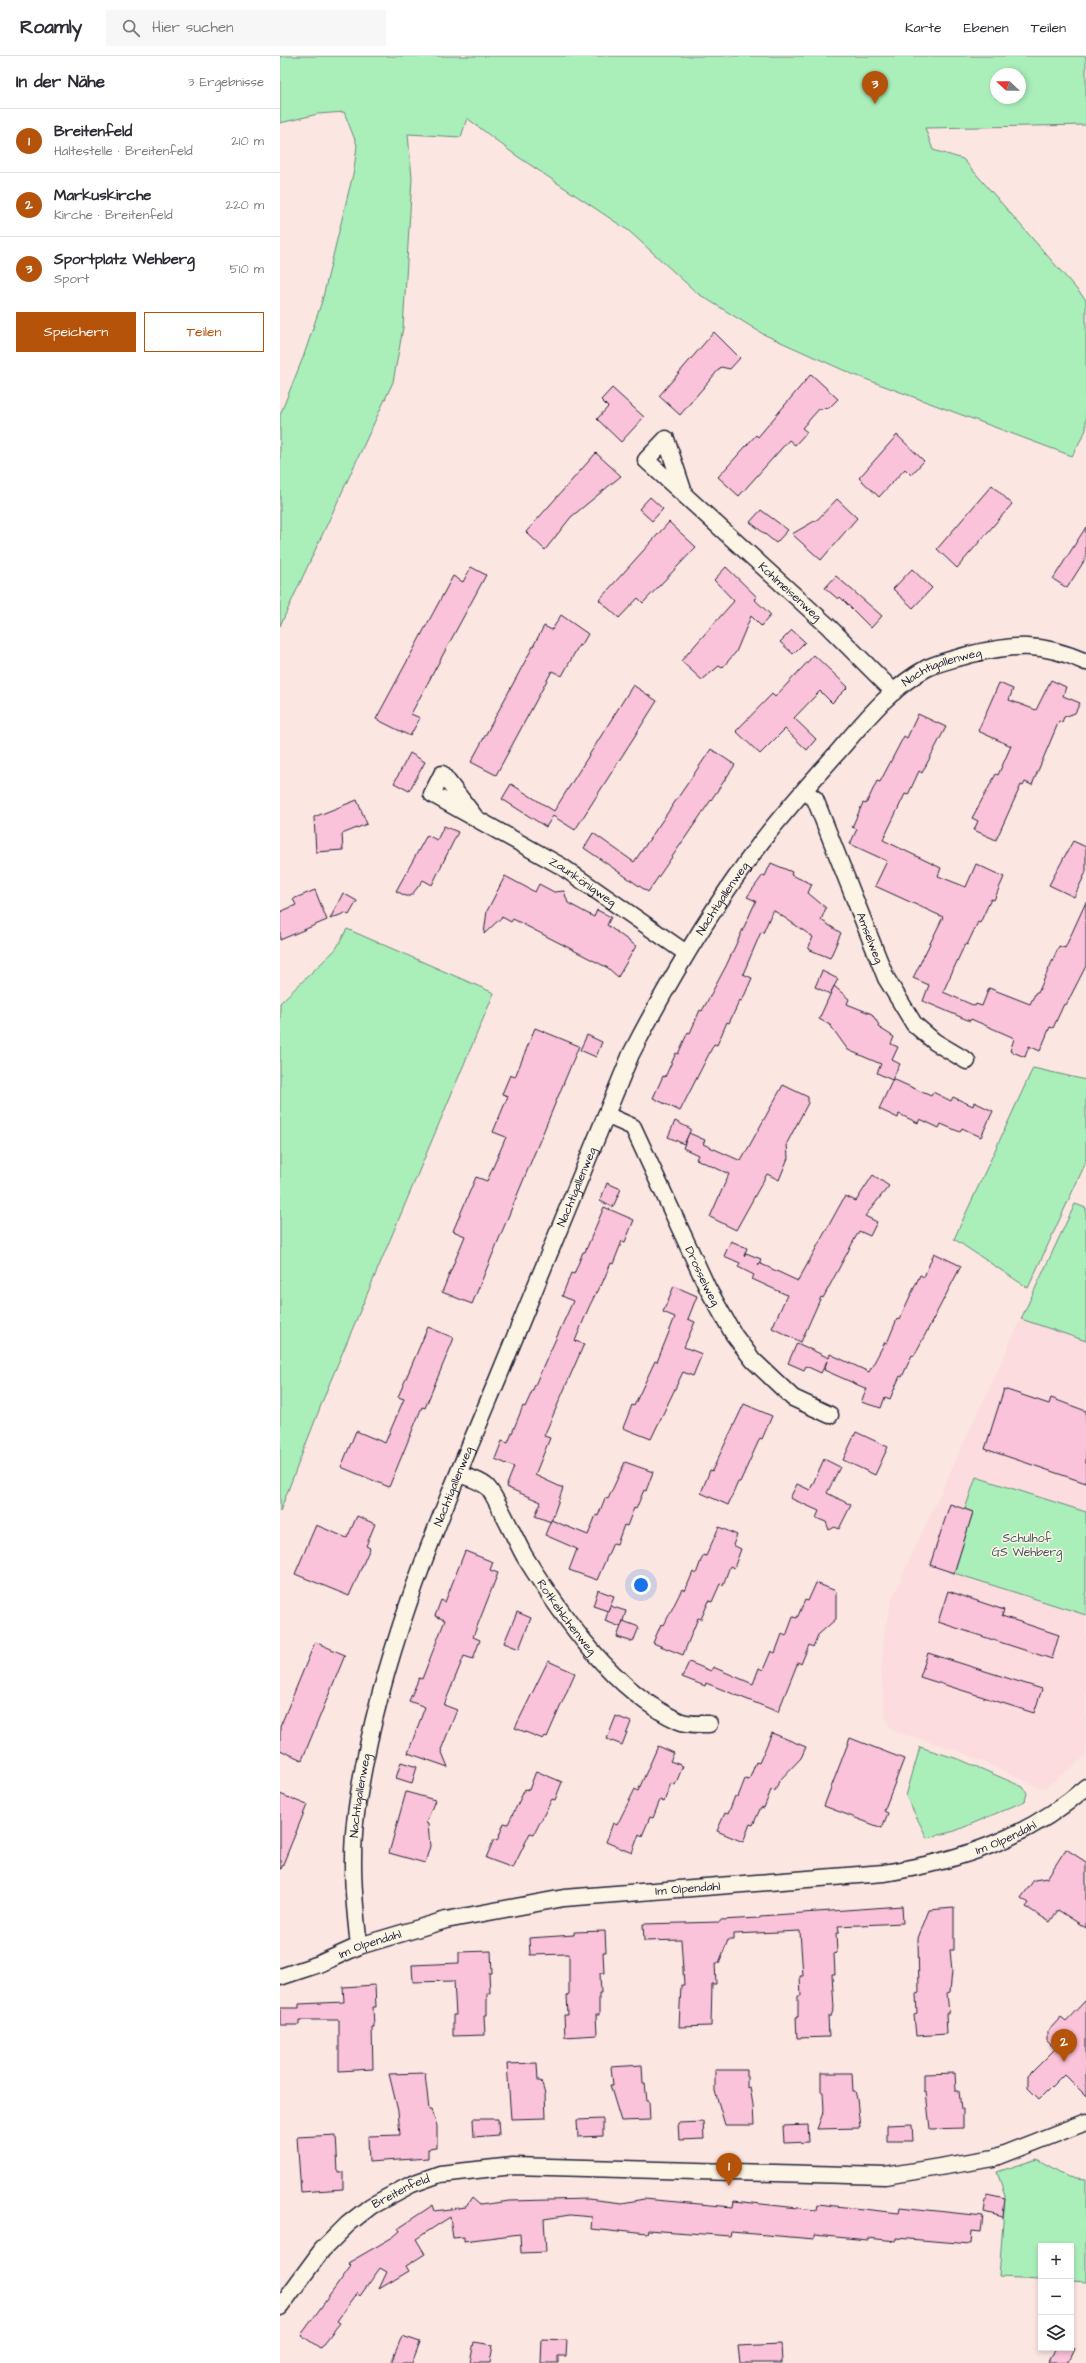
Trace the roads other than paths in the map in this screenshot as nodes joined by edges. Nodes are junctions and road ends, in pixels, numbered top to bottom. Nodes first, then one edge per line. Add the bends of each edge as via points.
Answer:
1 (684, 493) dead end
2 (1086, 662) edge
3 (894, 692) junction
4 (804, 791) junction
5 (475, 817) dead end
6 (686, 953) junction
7 (967, 1061) dead end
8 (606, 1114) junction
9 (830, 1415) dead end
10 (458, 1474) junction
11 (709, 1724) dead end
12 (1086, 1787) edge
13 (359, 1946) junction
14 (280, 1977) edge
15 (1086, 2122) edge
16 (280, 2307) edge

1 - 3 street, Kohlmeisenweg via 828,626
2 - 3 street, Nachtigallenweg via 1058,651 1010,646 944,661 927,668
3 - 4 street, Nachtigallenweg
4 - 6 street, Nachtigallenweg via 762,842
4 - 7 street, Amselweg via 815,799 878,961 895,993 918,1028 935,1042
5 - 6 street, Zaunkönigweg via 561,866
6 - 8 street, Nachtigallenweg via 631,1054
8 - 9 street, Drosselweg via 633,1127 691,1254 734,1335 754,1360 793,1398
8 - 10 street, Nachtigallenweg
10 - 11 street, Rotkehlchenweg via 488,1486 529,1562 591,1650 621,1680 680,1722
10 - 13 street, Nachtigallenweg via 386,1674 368,1747 356,1815 354,1847 353,1897
12 - 13 street, Im Olpendahl via 1022,1832 976,1851 909,1869 564,1898 446,1920
13 - 14 street, Im Olpendahl
15 - 16 street, Breitenfeld via 994,2158 885,2176 513,2166 440,2174 398,2191 371,2206 348,2224 322,2250

